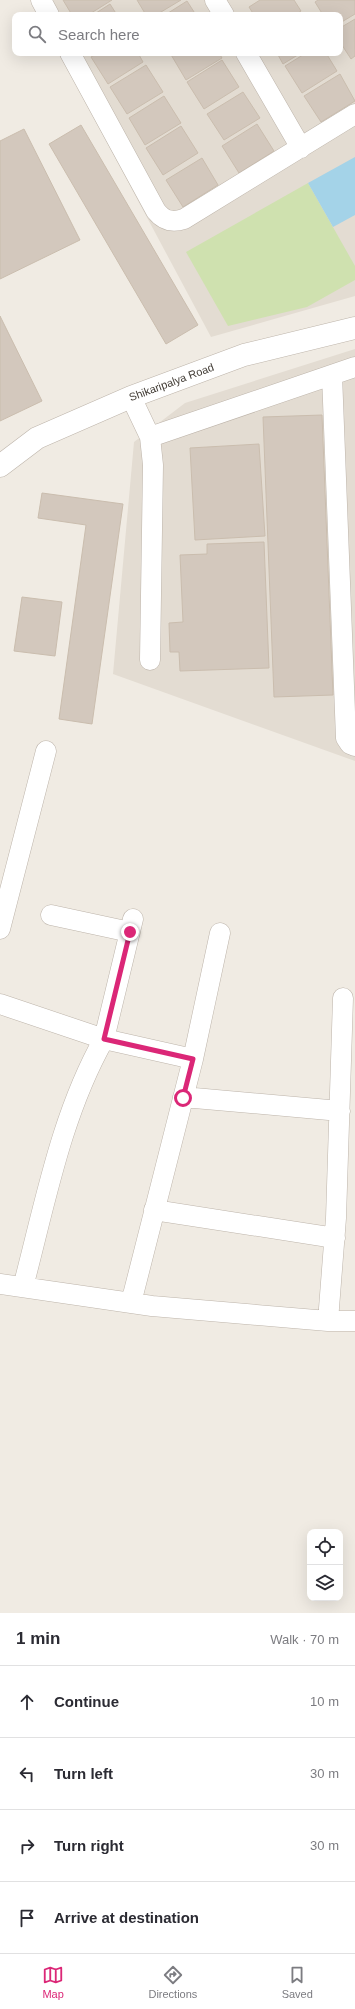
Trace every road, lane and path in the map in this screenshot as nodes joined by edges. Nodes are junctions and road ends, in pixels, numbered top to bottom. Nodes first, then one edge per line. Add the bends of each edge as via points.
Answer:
1 (41, 0) edge
2 (215, 0) edge
3 (47, 12) edge
4 (222, 12) edge
5 (72, 56) edge
6 (248, 56) edge
7 (355, 114) edge
8 (301, 148) junction
9 (355, 328) edge
10 (355, 367) edge
11 (332, 375) junction
12 (131, 397) junction
13 (150, 437) junction
14 (0, 466) edge
15 (150, 660) dead end
16 (355, 746) edge
17 (46, 751) dead end
18 (51, 915) dead end
19 (0, 929) edge
20 (220, 933) dead end
21 (344, 998) dead end
22 (0, 1004) edge
23 (104, 1039) junction
24 (193, 1059) junction
25 (183, 1098) junction
26 (340, 1111) junction
27 (154, 1210) junction
28 (335, 1238) junction
29 (0, 1284) edge
30 (23, 1287) junction
31 (131, 1303) junction
32 (328, 1321) junction
33 (355, 1321) edge

1 - 3 street
2 - 4 street
5 - 8 street via 156,210 168,221 184,219
6 - 8 street
7 - 8 street
9 - 12 street, Shikaripalya Road via 244,355
10 - 11 street
11 - 13 street
11 - 16 street via 346,738
12 - 13 street
12 - 14 street, Shikaripalya Road via 37,438
13 - 15 street via 153,465
17 - 19 street
18 - 23 street via 131,926
20 - 24 street
21 - 26 street
22 - 23 street
23 - 24 street
23 - 30 street via 90,1064 67,1124
24 - 25 street
25 - 26 street
25 - 27 street
26 - 28 street
27 - 28 street
27 - 31 street
28 - 32 street
29 - 30 street
30 - 31 street
31 - 32 street
32 - 33 street

